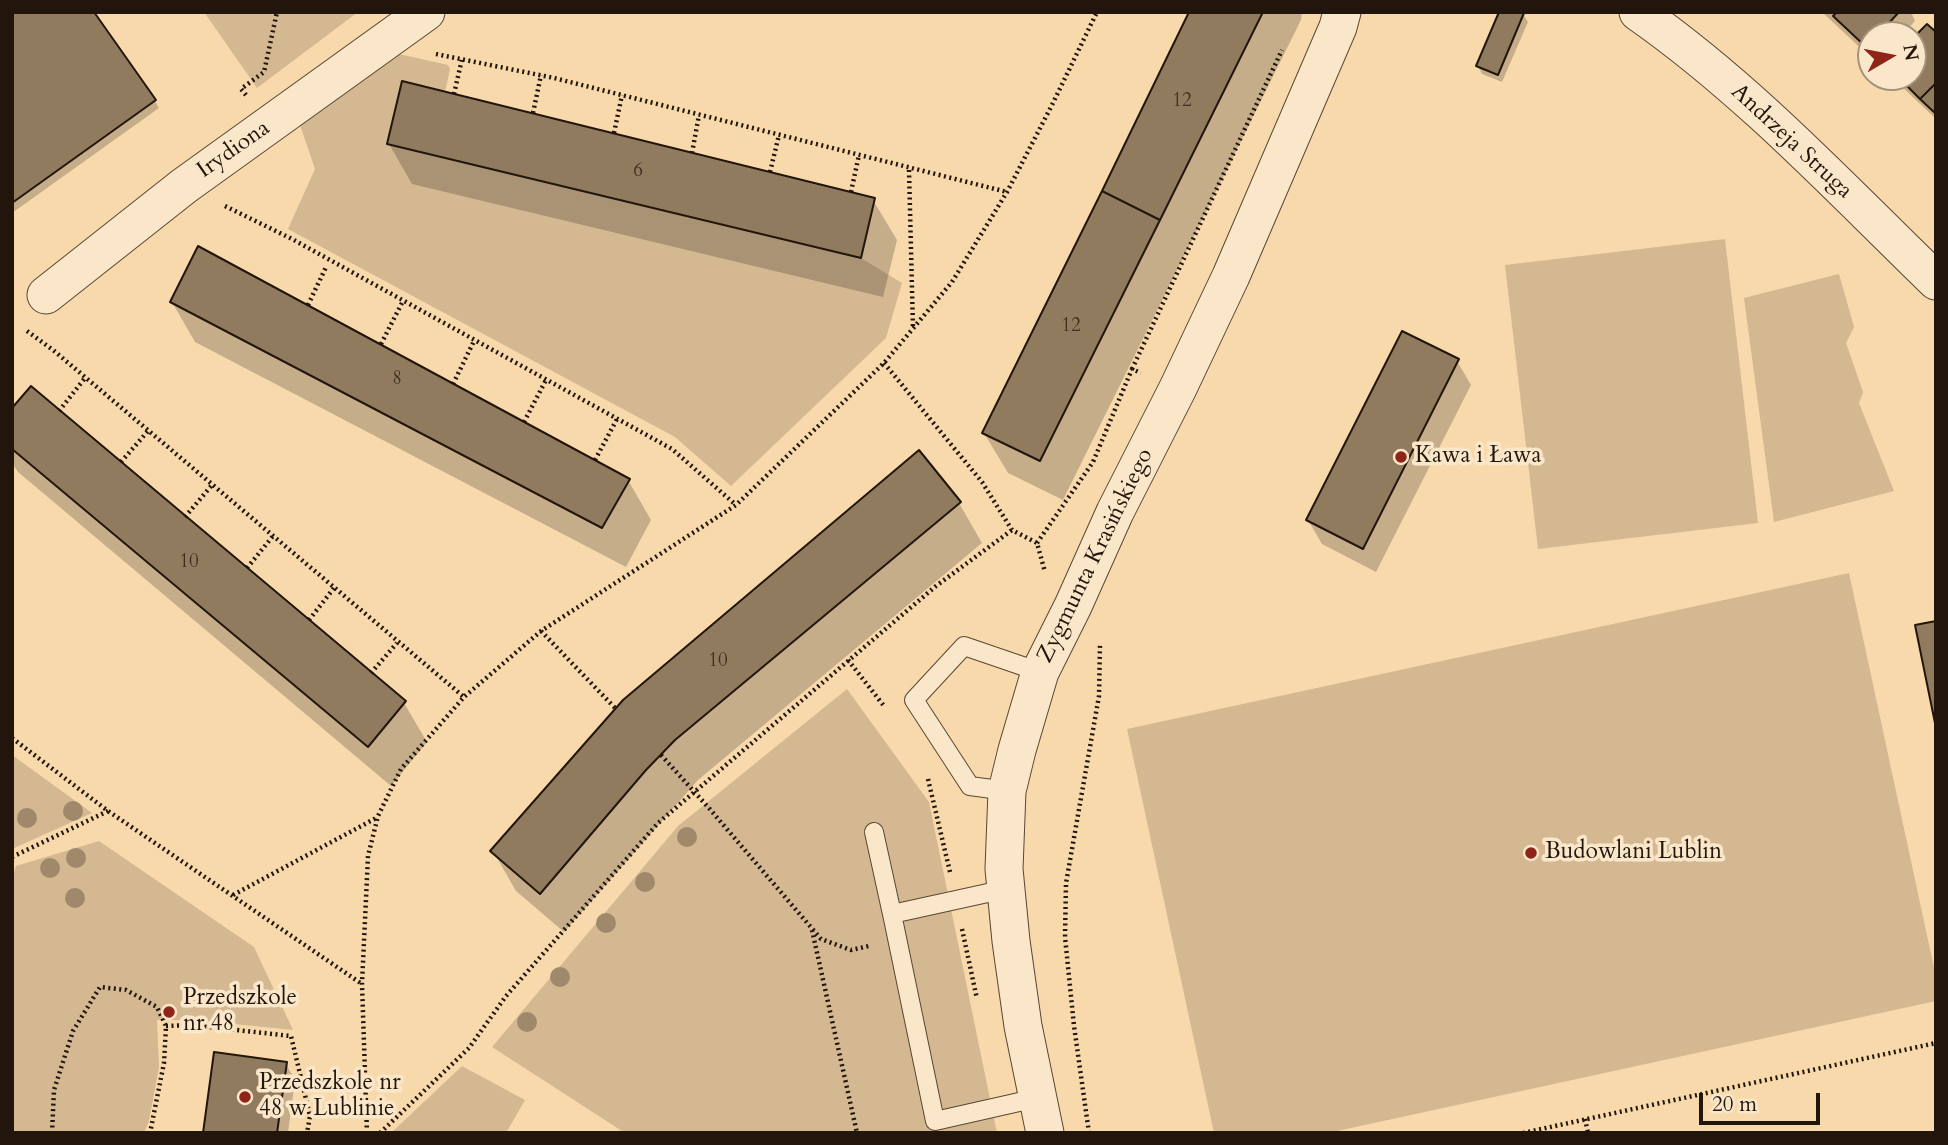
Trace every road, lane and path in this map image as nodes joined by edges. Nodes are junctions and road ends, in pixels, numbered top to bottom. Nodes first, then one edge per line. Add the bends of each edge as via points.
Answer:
1 (277, 12) edge
2 (426, 12) edge
3 (1097, 12) edge
4 (1342, 12) edge
5 (1638, 12) edge
6 (386, 43) junction
7 (1282, 49) dead end
8 (462, 60) junction
9 (541, 75) junction
10 (454, 94) dead end
11 (622, 95) junction
12 (533, 113) dead end
13 (699, 115) junction
14 (268, 126) junction
15 (614, 133) dead end
16 (779, 135) junction
17 (692, 153) dead end
18 (859, 155) junction
19 (909, 170) dead end
20 (770, 172) dead end
21 (184, 186) junction
22 (851, 192) dead end
23 (1007, 192) junction
24 (326, 267) dead end
25 (1936, 281) edge
26 (46, 295) dead end
27 (403, 301) junction
28 (308, 305) dead end
29 (24, 328) dead end
30 (913, 329) junction
31 (474, 341) junction
32 (381, 344) dead end
33 (884, 363) junction
34 (1132, 369) junction
35 (85, 378) junction
36 (546, 380) junction
37 (453, 384) dead end
38 (1178, 388) junction
39 (59, 411) dead end
40 (617, 419) junction
41 (524, 422) dead end
42 (148, 431) junction
43 (595, 460) dead end
44 (121, 463) dead end
45 (212, 485) junction
46 (736, 505) junction
47 (185, 517) dead end
48 (1013, 530) junction
49 (274, 537) junction
50 (1037, 543) junction
51 (247, 568) dead end
52 (334, 587) junction
53 (1073, 606) junction
54 (309, 620) dead end
55 (541, 631) junction
56 (397, 643) dead end
57 (1040, 672) junction
58 (371, 673) dead end
59 (464, 697) junction
60 (616, 709) dead end
61 (12, 738) edge
62 (661, 755) dead end
63 (694, 791) junction
64 (1007, 791) junction
65 (108, 811) junction
66 (378, 816) junction
67 (874, 832) dead end
68 (12, 856) edge
69 (1006, 889) junction
70 (233, 895) junction
71 (892, 914) junction
72 (812, 929) junction
73 (897, 940) junction
74 (362, 984) junction
75 (166, 1026) junction
76 (1936, 1043) edge
77 (1037, 1098) junction
78 (1585, 1119) junction
79 (51, 1133) edge
80 (150, 1133) edge
81 (307, 1133) edge
82 (367, 1133) edge
83 (380, 1133) edge
84 (857, 1133) edge
85 (1045, 1133) edge
86 (1089, 1133) edge
87 (1523, 1133) edge
88 (1588, 1133) edge

1 - 14 path via 264,72 241,89
2 - 6 street, Irydiona
3 - 23 path
4 - 38 street, Zygmunta Krasińskiego via 1231,276
5 - 25 street, Andrzeja Struga via 1762,111
6 - 8 path
6 - 14 street, Irydiona
7 - 34 path
8 - 9 path
8 - 10 path
9 - 11 path
9 - 12 path
11 - 13 path
11 - 15 path
13 - 16 path
13 - 17 path
14 - 21 street, Irydiona
16 - 18 path
16 - 20 path
18 - 22 path
18 - 23 path
19 - 30 path
21 - 26 street, Irydiona
21 - 27 path
23 - 30 path via 952,282
24 - 28 path
27 - 31 path
27 - 32 path
29 - 35 path
30 - 33 path
31 - 36 path
31 - 37 path
33 - 46 path
33 - 48 path via 982,482
34 - 38 path
34 - 50 path via 1093,462
35 - 39 path
35 - 42 path
36 - 40 path
36 - 41 path
38 - 53 street, Zygmunta Krasińskiego
40 - 43 path
40 - 46 path via 672,449
42 - 44 path
42 - 45 path
45 - 47 path
45 - 49 path
46 - 55 path
48 - 50 path
48 - 63 path via 936,586
49 - 51 path
49 - 52 path
50 - 53 path via 1053,598
52 - 54 path
52 - 59 path
53 - 57 street, Zygmunta Krasińskiego
53 - 86 path via 1099,617 1101,659 1099,696 1066,883 1065,937
55 - 59 path
55 - 60 path
56 - 58 path
57 - 64 street, Zygmunta Krasińskiego
57 - 64 lane via 964,646 914,700 970,786
59 - 66 path via 401,769
61 - 65 path
62 - 63 path
63 - 72 path
63 - 83 path via 658,823 506,996 469,1048
64 - 69 street, Zygmunta Krasińskiego
65 - 68 path
65 - 70 path
66 - 70 path
66 - 74 path via 368,856
67 - 71 lane
69 - 71 lane
69 - 77 street, Zygmunta Krasińskiego via 1021,1014
70 - 74 path
71 - 73 lane
72 - 73 path via 821,939 850,950
72 - 84 path
73 - 77 lane via 935,1121
74 - 82 path
75 - 79 path via 157,1007 126,990 100,987 73,1031 54,1090
75 - 80 path
75 - 81 path via 291,1036 310,1115
76 - 78 path
77 - 85 street, Zygmunta Krasińskiego
78 - 87 path
78 - 88 path

